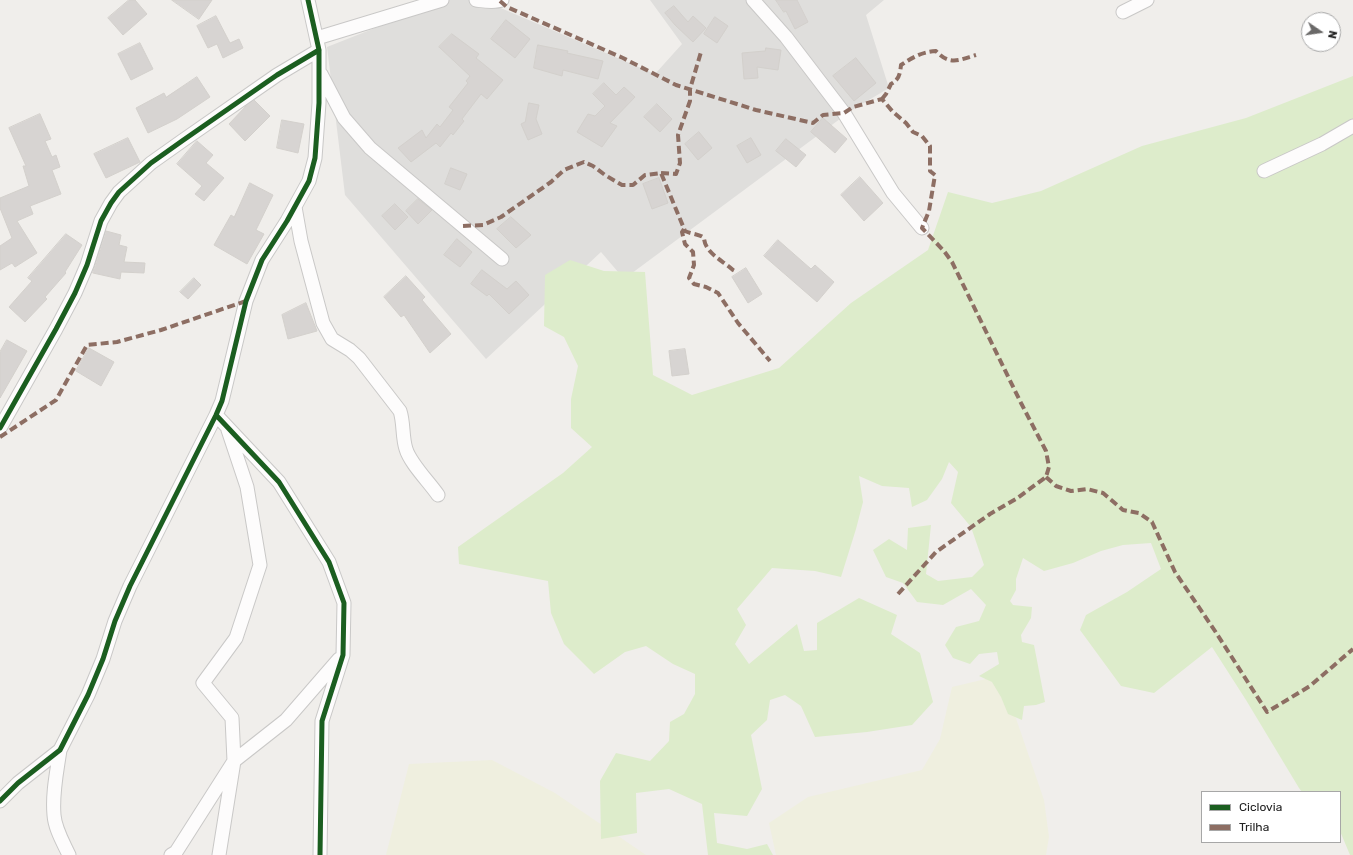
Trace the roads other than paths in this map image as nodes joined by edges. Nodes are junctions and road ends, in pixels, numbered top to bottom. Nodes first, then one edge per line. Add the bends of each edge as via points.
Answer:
1 (308, 0) edge
2 (442, 0) edge
3 (476, 0) edge
4 (502, 0) edge
5 (753, 0) edge
6 (1147, 0) edge
7 (1123, 12) dead end
8 (318, 44) junction
9 (320, 72) junction
10 (1353, 126) edge
11 (1264, 171) dead end
12 (296, 207) junction
13 (922, 228) dead end
14 (502, 259) dead end
15 (216, 415) junction
16 (227, 426) junction
17 (0, 428) edge
18 (438, 495) dead end
19 (343, 655) junction
20 (60, 750) junction
21 (234, 761) junction
22 (0, 801) edge
23 (69, 855) edge
24 (171, 855) edge
25 (219, 855) edge
26 (320, 855) edge

1 - 8 street
2 - 8 street
3 - 4 street
5 - 13 street via 786,37 844,113 893,193
6 - 7 street
8 - 9 street
8 - 17 street via 151,164 119,192 101,221 75,293
9 - 12 street via 315,158 309,181
9 - 14 street via 344,118 370,148
10 - 11 street via 1322,144
12 - 15 street via 262,260 246,301 222,401
12 - 18 street via 301,241 323,323 332,338 359,358 400,412 409,459
15 - 16 street
15 - 20 street via 130,586 88,695
16 - 19 street via 279,482 329,562 344,603
16 - 21 street via 247,487 260,566 236,638 203,683 232,718
19 - 21 street via 286,720
19 - 26 street via 322,721
20 - 22 street via 18,783
20 - 23 street via 54,816
21 - 24 street via 176,852
21 - 25 street

